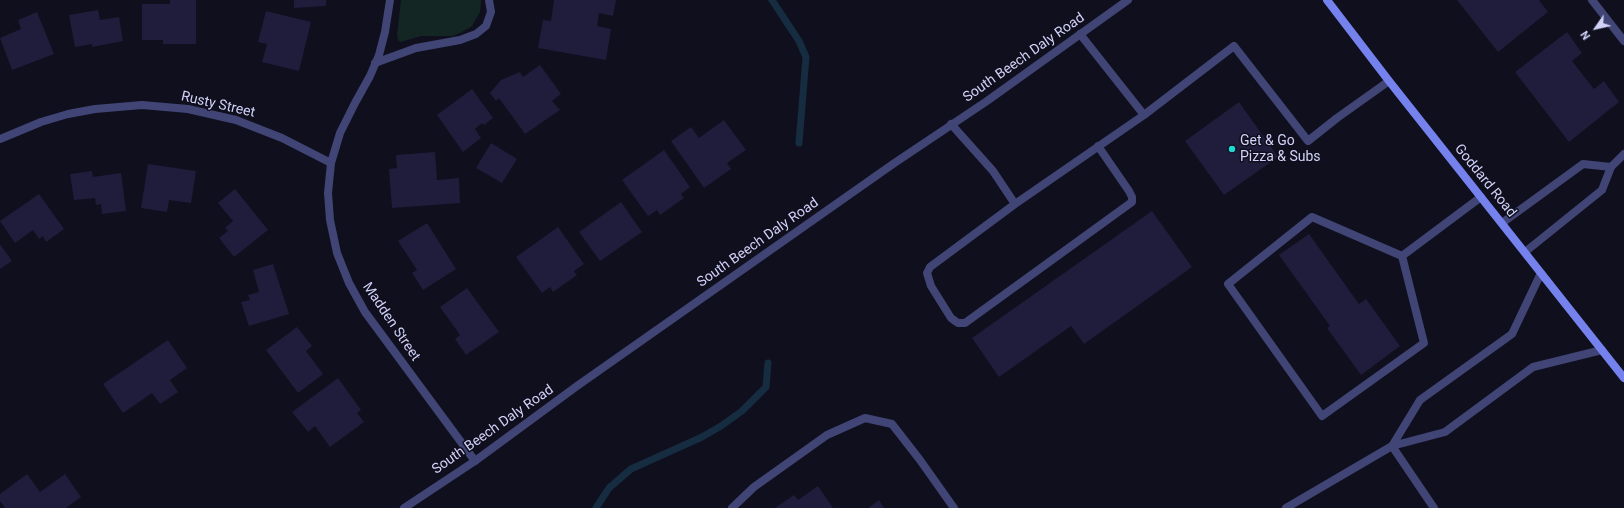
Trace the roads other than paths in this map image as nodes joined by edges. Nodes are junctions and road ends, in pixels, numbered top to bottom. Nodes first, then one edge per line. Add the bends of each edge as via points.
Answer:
1 (390, 0) edge
2 (489, 0) edge
3 (1128, 0) edge
4 (1327, 0) edge
5 (1592, 0) edge
6 (1080, 34) junction
7 (1624, 41) edge
8 (375, 63) junction
9 (1389, 81) junction
10 (1144, 115) junction
11 (951, 124) junction
12 (0, 140) edge
13 (1098, 146) junction
14 (1624, 154) edge
15 (331, 163) junction
16 (1611, 167) junction
17 (1481, 197) junction
18 (1014, 204) junction
19 (1502, 223) junction
20 (1525, 252) junction
21 (1402, 256) junction
22 (1541, 273) junction
23 (1602, 350) junction
24 (1624, 378) edge
25 (1392, 446) junction
26 (475, 461) junction
27 (404, 508) edge
28 (732, 508) edge
29 (954, 508) edge
30 (1286, 508) edge
31 (1434, 508) edge

1 - 8 street, Madden Street via 385,32
2 - 8 street via 491,12 486,26 476,34 460,40 416,48
3 - 6 street, South Beech Daly Road
4 - 9 main road, Goddard Road
5 - 7 street
6 - 10 street
6 - 11 street, South Beech Daly Road
8 - 15 street, Madden Street via 340,133
9 - 10 street via 1308,141 1234,46
9 - 17 main road, Goddard Road
10 - 13 street
11 - 18 street via 993,171
11 - 26 street, South Beech Daly Road via 584,381
12 - 15 street, Rusty Street via 41,122 95,109 142,106 188,109 236,120 282,138
13 - 18 street
13 - 18 street via 1129,191 1132,202 965,323 958,323 951,318 935,293 927,273 930,267
14 - 16 street
15 - 26 street, Madden Street via 328,193 330,220 337,253 349,283 365,312
16 - 19 street via 1583,164
16 - 20 street via 1602,190
17 - 19 main road, Goddard Road
17 - 21 street
19 - 20 main road, Goddard Road
20 - 22 main road, Goddard Road
21 - 21 street via 1312,216 1228,284 1322,416 1424,343
22 - 23 main road, Goddard Road
22 - 25 street via 1512,334 1420,400
23 - 24 main road, Goddard Road
23 - 25 street via 1533,367 1445,432
25 - 30 street
25 - 31 street
26 - 27 street, South Beech Daly Road
28 - 29 street via 754,487 827,435 866,418 892,424

